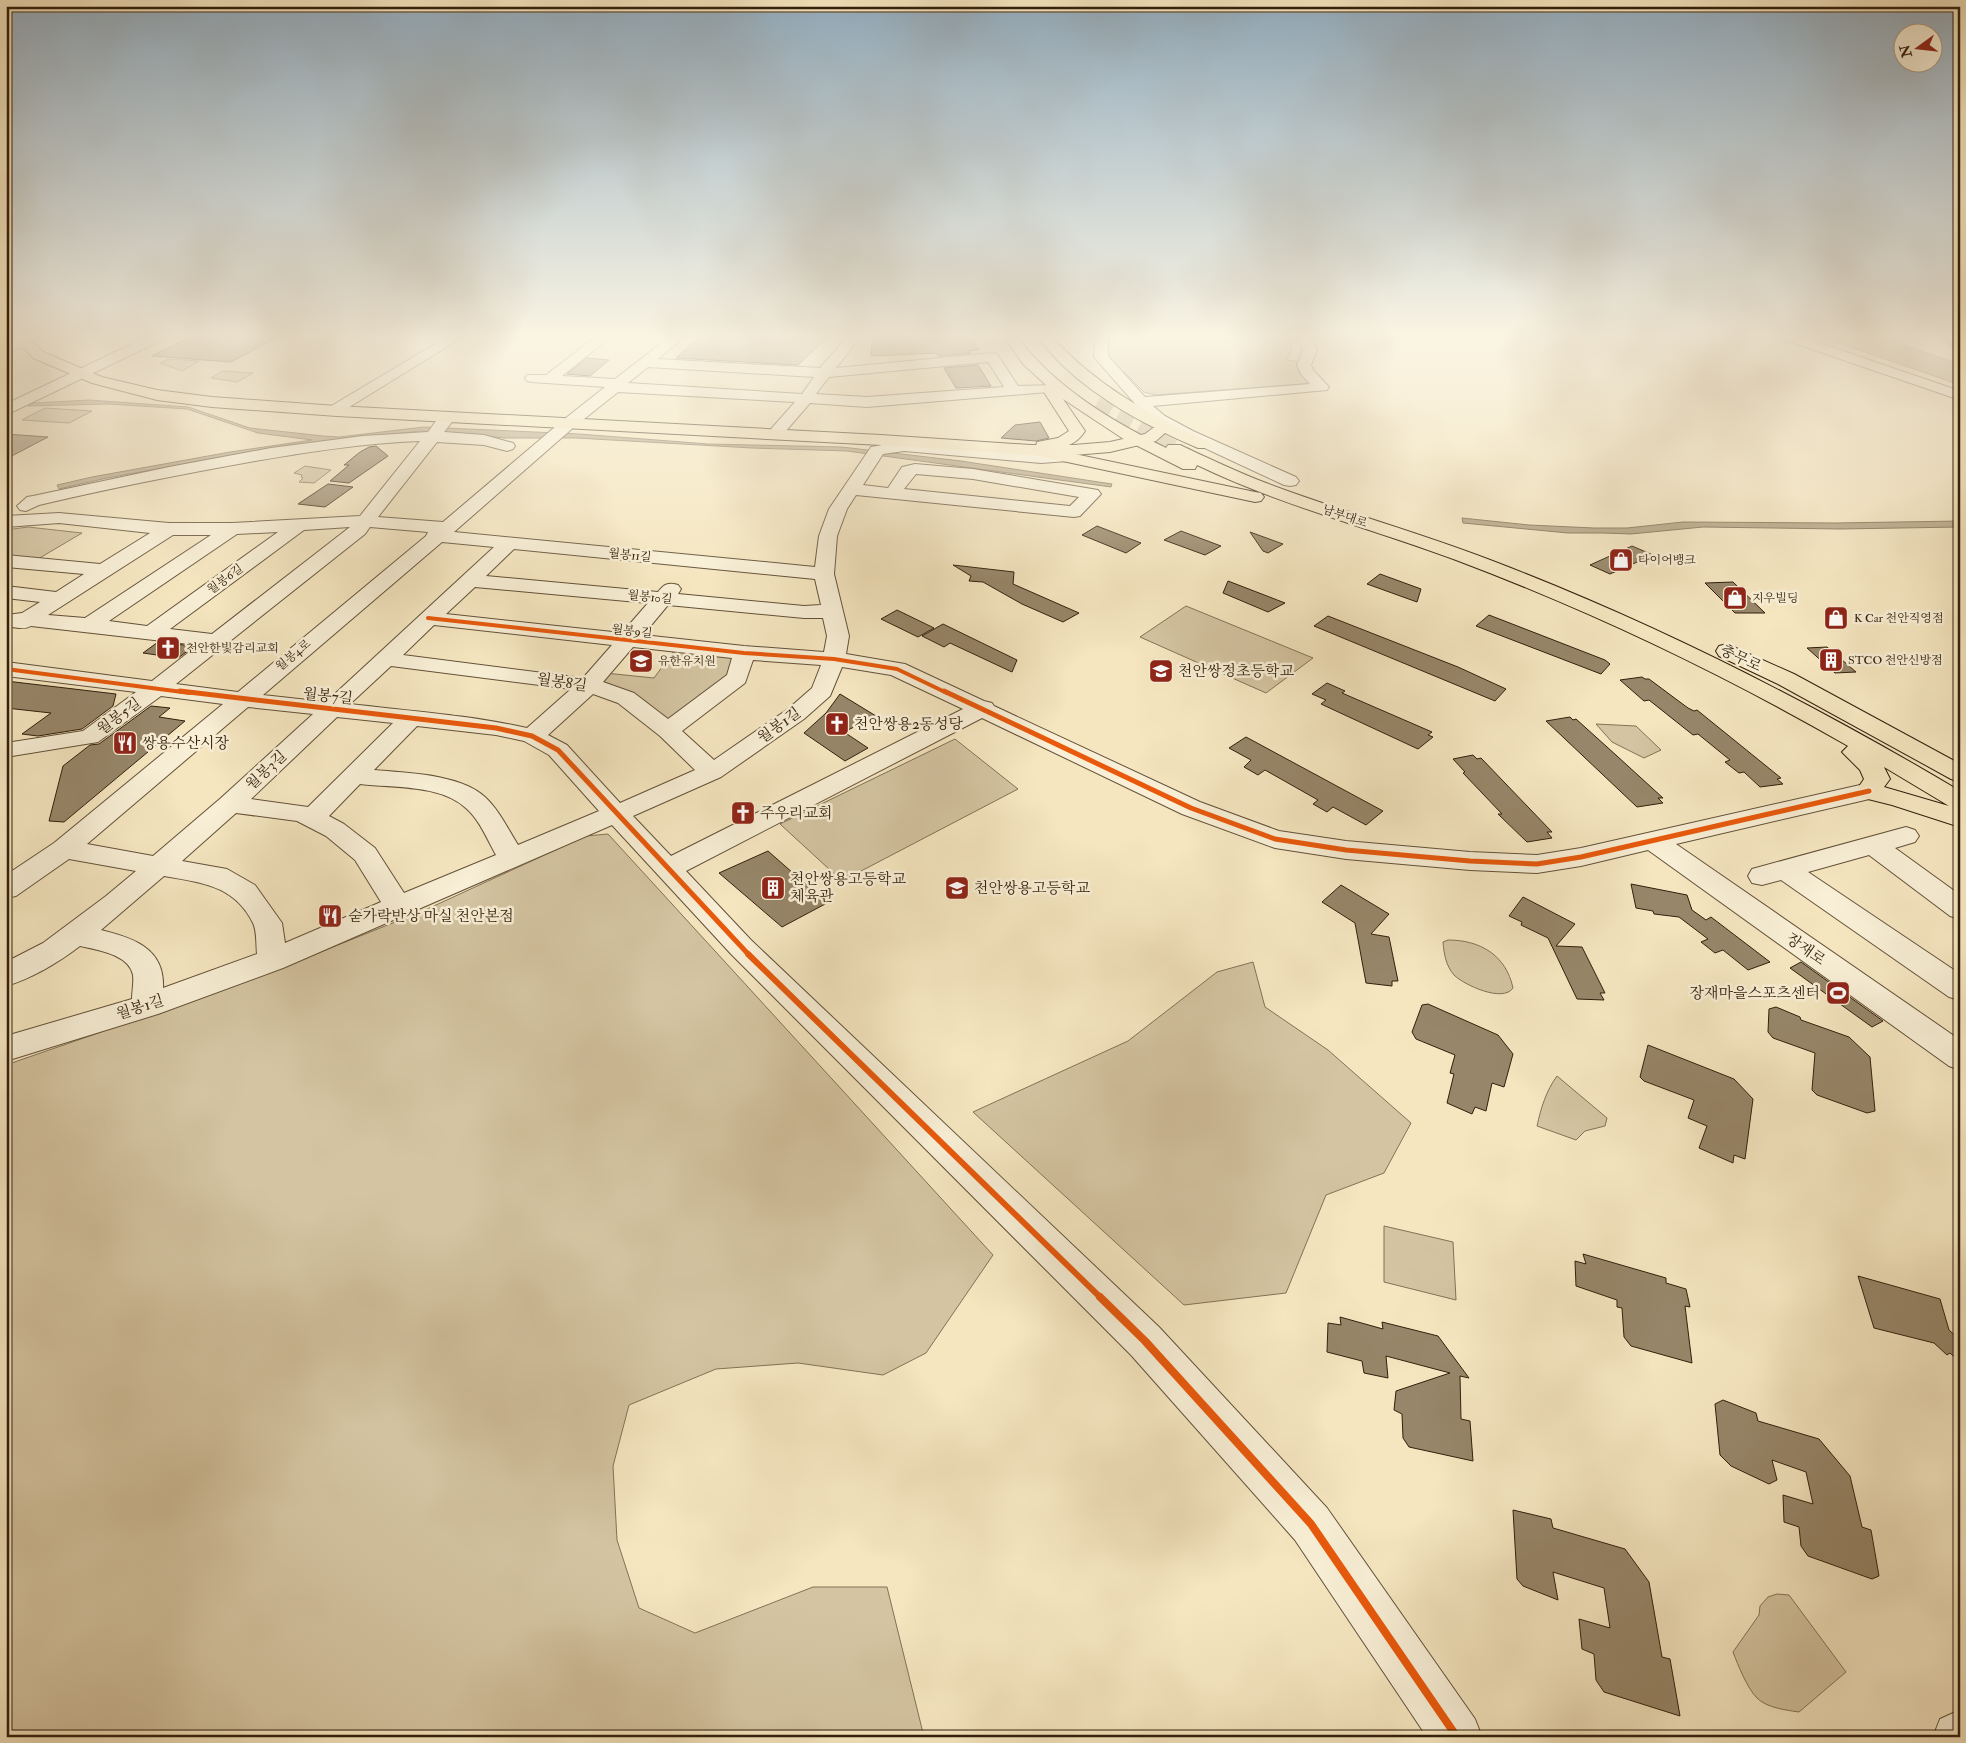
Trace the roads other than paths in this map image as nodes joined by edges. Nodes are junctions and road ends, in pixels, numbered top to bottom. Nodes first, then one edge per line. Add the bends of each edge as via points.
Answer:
1 (380, 416) edge
2 (432, 416) edge
3 (578, 416) edge
4 (791, 416) edge
5 (1067, 416) edge
6 (1110, 416) edge
7 (1146, 416) edge
8 (1148, 416) edge
9 (1151, 416) edge
10 (439, 428) junction
11 (563, 428) junction
12 (667, 429) junction
13 (779, 429) junction
14 (1135, 438) junction
15 (1176, 443) junction
16 (508, 446) dead end
17 (1037, 448) junction
18 (873, 456) junction
19 (1062, 457) junction
20 (1290, 481) junction
21 (851, 489) junction
22 (893, 493) junction
23 (1270, 500) junction
24 (22, 504) edge
25 (470, 509) junction
26 (60, 518) junction
27 (6, 521) edge
28 (374, 521) junction
29 (299, 525) junction
30 (170, 529) junction
31 (232, 529) junction
32 (440, 532) junction
33 (510, 543) junction
34 (6, 561) edge
35 (692, 562) junction
36 (102, 570) junction
37 (1515, 571) junction
38 (824, 574) junction
39 (468, 580) junction
40 (6, 592) edge
41 (59, 598) junction
42 (664, 598) junction
43 (832, 611) junction
44 (428, 618) junction
45 (16, 620) edge
46 (89, 625) junction
47 (6, 632) edge
48 (150, 634) junction
49 (215, 641) junction
50 (628, 641) junction
51 (744, 653) junction
52 (384, 659) junction
53 (834, 659) junction
54 (6, 668) edge
55 (1743, 680) junction
56 (589, 685) junction
57 (158, 687) junction
58 (241, 699) junction
59 (984, 708) junction
60 (331, 709) junction
61 (413, 717) junction
62 (668, 731) junction
63 (532, 736) junction
64 (13, 749) edge
65 (1854, 752) junction
66 (6, 770) edge
67 (712, 772) junction
68 (1960, 774) edge
69 (352, 776) junction
70 (1869, 791) junction
71 (1960, 802) edge
72 (230, 804) junction
73 (616, 814) junction
74 (312, 818) junction
75 (1960, 818) edge
76 (1906, 836) dead end
77 (1652, 840) junction
78 (1873, 846) junction
79 (64, 849) junction
80 (512, 859) junction
81 (160, 864) junction
82 (667, 869) junction
83 (6, 888) edge
84 (398, 907) junction
85 (1960, 909) edge
86 (75, 934) junction
87 (272, 960) junction
88 (6, 975) edge
89 (1960, 989) edge
90 (147, 1006) junction
91 (6, 1049) edge
92 (1960, 1057) edge
93 (1457, 1737) edge

1 - 10 main road
2 - 11 main road
3 - 11 street, 월봉4로
4 - 13 street
5 - 17 main road via 1077,431 1071,438
6 - 14 main road
7 - 14 main road via 1150,438
8 - 15 main road
9 - 20 street
10 - 11 main road
10 - 16 street
10 - 24 street via 162,473
10 - 28 street, 월봉5길
11 - 12 main road
11 - 13 main road
11 - 25 street, 월봉4로
12 - 17 main road
12 - 18 street via 864,443
13 - 17 main road via 884,434
14 - 15 main road
14 - 17 main road via 1092,449
15 - 20 main road
15 - 23 main road
15 - 37 main road, 남부대로 via 1259,486 1490,566
17 - 19 main road
18 - 19 street via 904,446
18 - 21 street, 월봉1길
19 - 23 main road
20 - 37 main road via 1505,557
21 - 22 street
21 - 38 street, 월봉1길 via 838,509 828,536
22 - 22 street via 1074,512 1092,494 973,474 915,469 908,471
23 - 37 main road via 1486,573
24 - 26 street
24 - 27 street via 18,516
25 - 28 street via 417,519
25 - 32 street, 월봉4로
26 - 27 street
26 - 30 street
28 - 29 street
28 - 32 street
28 - 49 street, 월봉5길
29 - 31 street
29 - 48 street, 월봉6길
30 - 31 street
30 - 36 street
31 - 46 street
32 - 33 street, 월봉11길
32 - 58 street, 월봉4로
33 - 35 street, 월봉11길
33 - 39 street, 월봉3길
34 - 36 street
35 - 38 street, 월봉11길
35 - 42 street
36 - 41 street
37 - 55 main road, 충무로
37 - 68 main road, 충무로 via 1555,579 1666,623 1786,679
38 - 43 street, 월봉1길
39 - 42 street, 월봉10길
39 - 44 street, 월봉3길
40 - 41 street
41 - 45 street
42 - 43 street, 월봉10길 via 804,612
42 - 50 street
43 - 53 street, 월봉1길 via 838,636
44 - 50 street, 월봉9길
44 - 52 street, 월봉3길
45 - 46 street
45 - 47 street
46 - 48 street
48 - 49 street
49 - 57 street, 월봉5길
50 - 51 street, 월봉9길
50 - 56 street
51 - 53 street, 월봉9길
51 - 62 street via 737,678
52 - 56 street, 월봉8길
52 - 60 street, 월봉3길
53 - 59 street, 월봉9길 via 897,669
53 - 67 street, 월봉1길 via 822,691 796,714
54 - 57 street, 월봉7길
55 - 65 main road via 1794,717
55 - 71 main road, 충무로
56 - 62 street, 월봉8길 via 626,698
56 - 63 street
57 - 58 street, 월봉7길
57 - 64 street, 월봉5길 via 90,737
58 - 60 street, 월봉7길
58 - 79 street, 월봉4로
59 - 77 street, 월봉9길 via 1191,808 1275,839 1346,850 1537,864
59 - 82 street
60 - 61 street, 월봉7길
60 - 72 street, 월봉3길
61 - 63 street, 월봉7길
61 - 69 street
62 - 67 street, 월봉8길
63 - 73 street, 월봉7길 via 558,750
64 - 66 street
65 - 70 main road via 1871,766 1877,780
65 - 75 main road
67 - 73 street, 월봉1길
69 - 74 street
69 - 80 street via 446,787 471,799 486,816
70 - 75 main road
70 - 77 street, 월봉9길
72 - 74 street
72 - 81 street, 월봉3길
73 - 80 street, 월봉1길
73 - 82 street, 월봉7길
74 - 84 street via 335,830 365,854
76 - 78 street
77 - 92 street, 장재로
78 - 85 street
78 - 89 street via 1773,873
79 - 81 street
79 - 83 street, 월봉4로
80 - 84 street, 월봉1길
81 - 86 street, 월봉3길
81 - 87 street via 217,876 245,892 268,923
82 - 93 street, 월봉7길 via 741,947 1145,1341 1311,1524
84 - 87 street, 월봉1길
86 - 88 street, 월봉3길 via 53,951
86 - 90 street via 137,954 148,973
87 - 90 street, 월봉1길
90 - 91 street, 월봉1길

